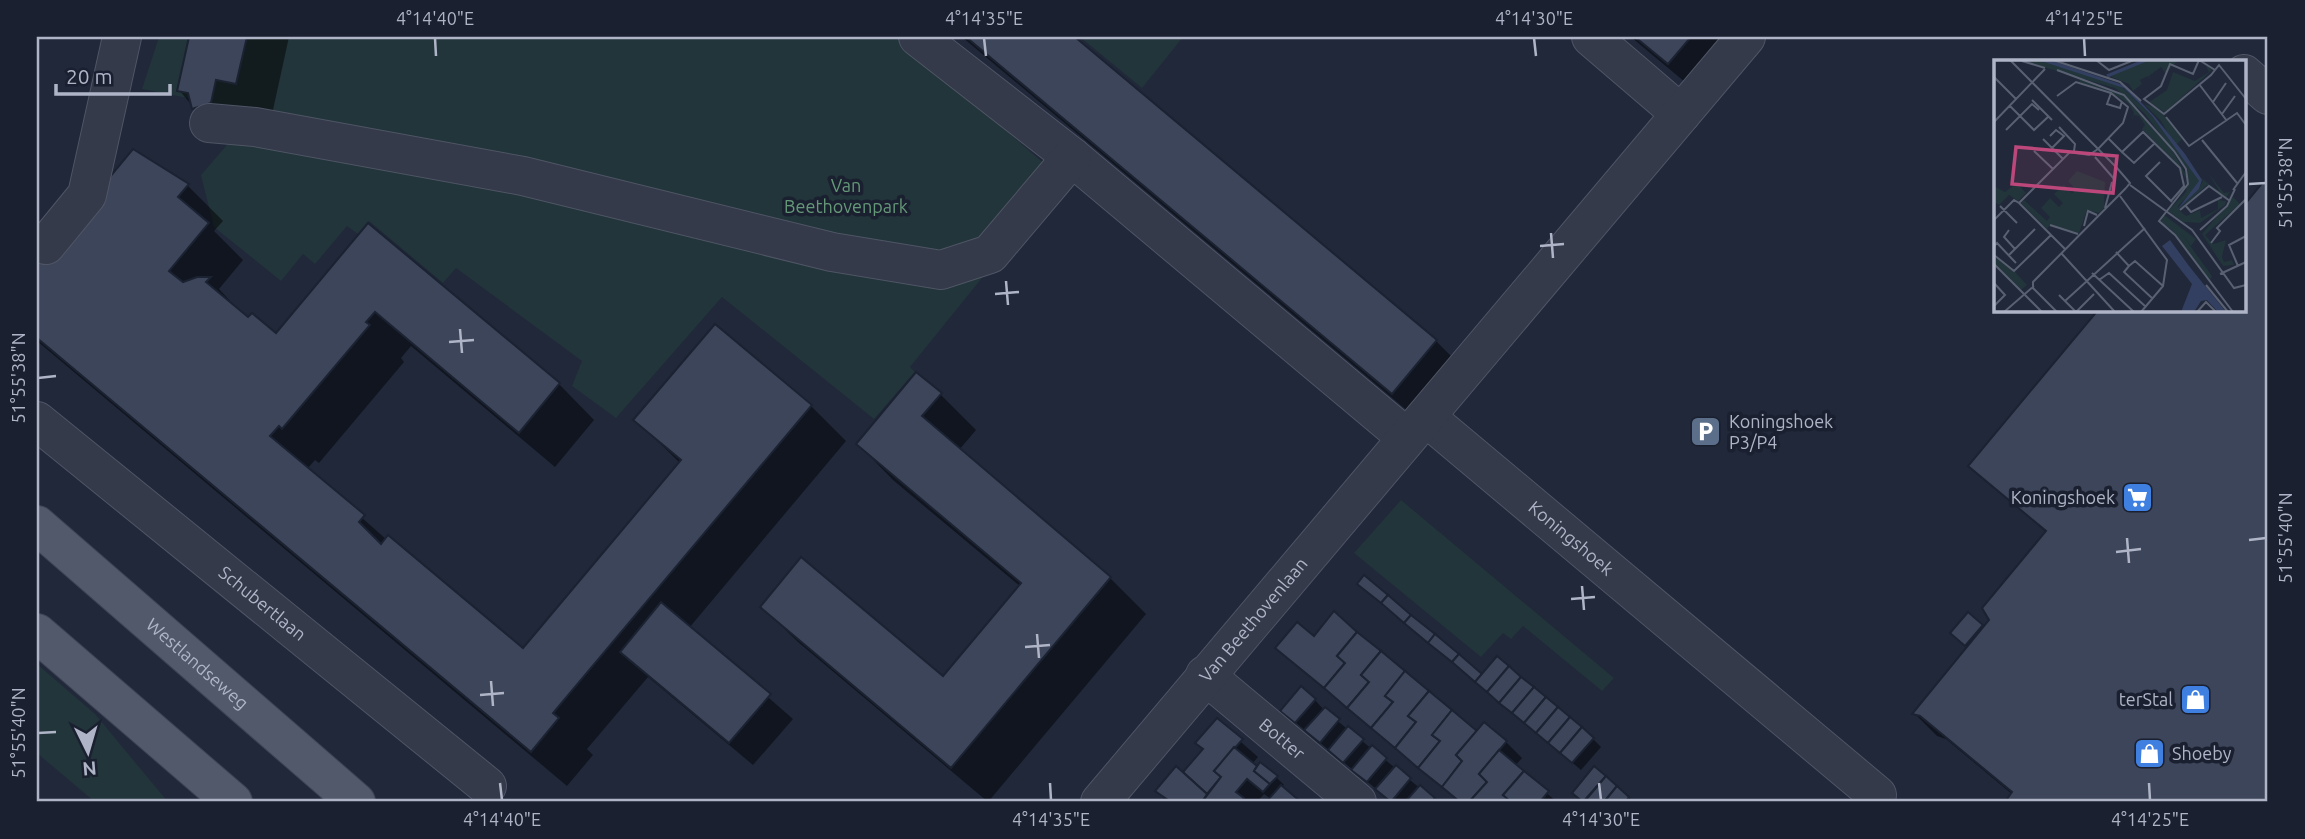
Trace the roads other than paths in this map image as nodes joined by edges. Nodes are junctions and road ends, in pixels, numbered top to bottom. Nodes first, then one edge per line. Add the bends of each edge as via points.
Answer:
1 (122, 37) edge
2 (918, 37) edge
3 (1591, 37) edge
4 (1746, 37) edge
5 (2246, 76) edge
6 (2268, 95) edge
7 (1681, 114) junction
8 (209, 123) dead end
9 (1072, 157) junction
10 (1037, 243) dead end
11 (46, 244) dead end
12 (990, 254) junction
13 (37, 421) edge
14 (1416, 427) junction
15 (37, 525) edge
16 (37, 633) edge
17 (1205, 675) junction
18 (487, 786) dead end
19 (1877, 795) dead end
20 (233, 802) edge
21 (356, 802) edge
22 (1100, 802) edge
23 (1357, 802) edge

1 - 11 street via 87,195
2 - 9 street
3 - 7 street
4 - 7 street, Van Beethovenlaan
5 - 6 street
7 - 14 street, Van Beethovenlaan
8 - 12 street via 255,127 523,176 832,252 941,270
9 - 12 street
9 - 14 street
10 - 12 street
13 - 18 street, Schubertlaan
14 - 17 street, Van Beethovenlaan
14 - 19 street, Koningshoek
15 - 21 main road, Westlandseweg
16 - 20 main road
17 - 22 street, Van Beethovenlaan
17 - 23 street, Botter

